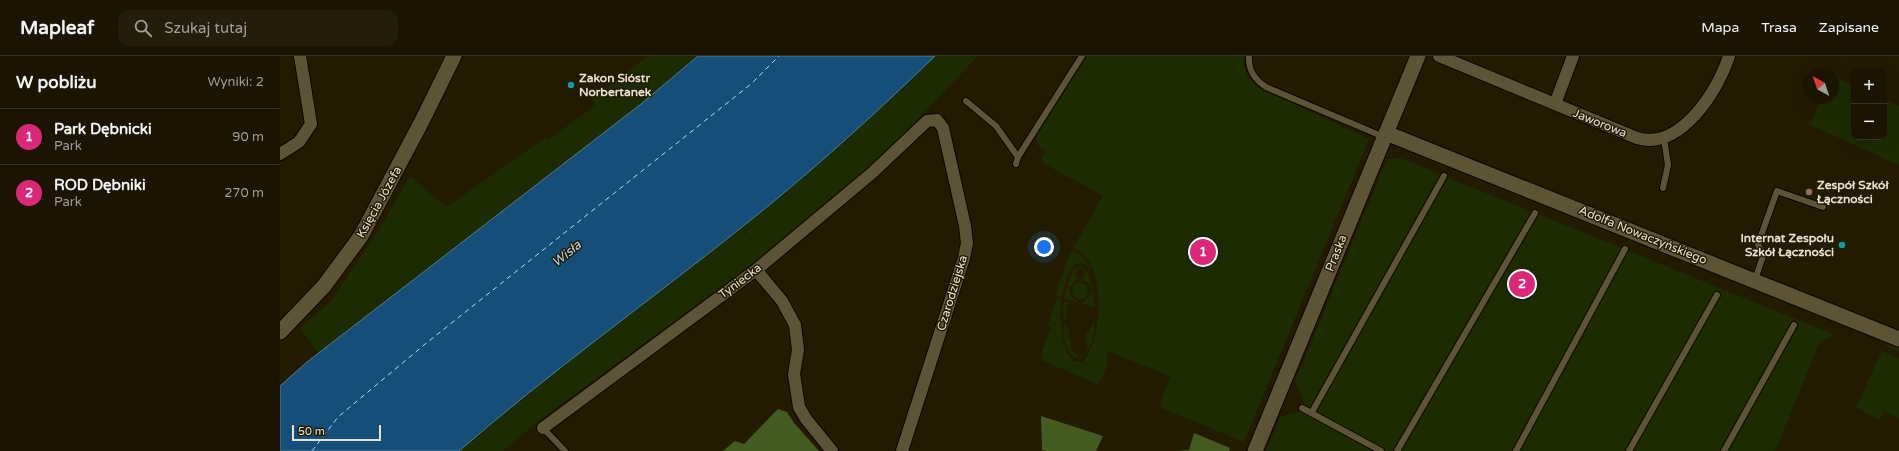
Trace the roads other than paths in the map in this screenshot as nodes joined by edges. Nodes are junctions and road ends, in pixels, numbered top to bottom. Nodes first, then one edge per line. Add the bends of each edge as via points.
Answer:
1 (300, 56) edge
2 (454, 56) edge
3 (1082, 56) edge
4 (1249, 56) edge
5 (1418, 56) edge
6 (1439, 56) edge
7 (1573, 56) edge
8 (1729, 56) edge
9 (966, 101) dead end
10 (1555, 104) junction
11 (927, 121) joint
12 (1385, 135) junction
13 (1664, 138) junction
14 (280, 154) edge
15 (1444, 176) dead end
16 (1663, 188) dead end
17 (1823, 207) dead end
18 (1535, 213) dead end
19 (1625, 249) dead end
20 (756, 270) junction
21 (1754, 280) junction
22 (1717, 295) dead end
23 (1794, 325) dead end
24 (280, 332) edge
25 (1899, 339) edge
26 (1302, 408) dead end
27 (1312, 412) junction
28 (543, 428) joint
29 (565, 451) edge
30 (832, 451) edge
31 (902, 451) edge
32 (1255, 451) edge
33 (1380, 451) edge
34 (1397, 451) edge
35 (1516, 451) edge
36 (1629, 451) edge
37 (1724, 451) edge

1 - 14 street via 311,124 299,142
2 - 24 street, Księcia Józefa via 361,236 324,286
3 - 9 lane via 1017,160 996,126
4 - 12 lane via 1248,64 1252,74 1266,87
5 - 12 street, Praska
6 - 10 street, Jaworowa
7 - 10 street
8 - 13 street, Jaworowa via 1710,95 1701,107 1682,128
10 - 13 street, Jaworowa via 1637,138
11 - 20 street, Tyniecka via 872,173
11 - 31 street, Czarodziejska via 937,120 944,128 967,243 962,266
12 - 21 street, Adolfa Nowaczyńskiego
12 - 32 street, Praska
13 - 16 lane via 1668,165
15 - 27 lane
17 - 21 lane via 1777,191 1758,244 1763,256
18 - 34 lane
19 - 35 lane
20 - 28 street, Tyniecka
20 - 30 street via 782,301 795,326 798,350 794,374 799,407
21 - 25 street, Adolfa Nowaczyńskiego
22 - 36 lane
23 - 37 lane
26 - 27 lane
27 - 33 lane
28 - 29 lane

